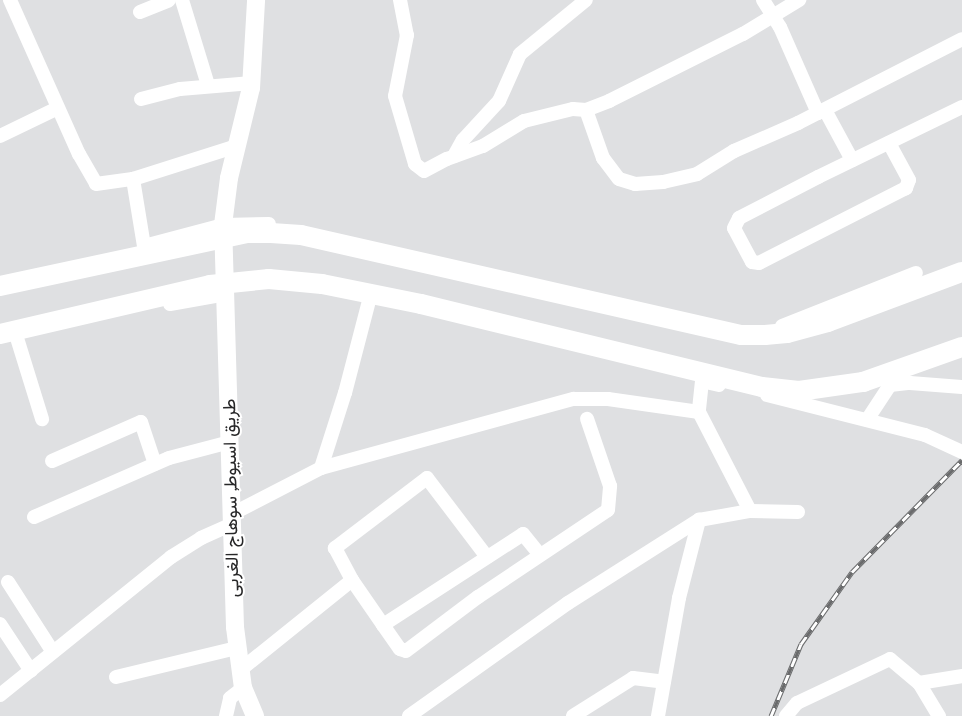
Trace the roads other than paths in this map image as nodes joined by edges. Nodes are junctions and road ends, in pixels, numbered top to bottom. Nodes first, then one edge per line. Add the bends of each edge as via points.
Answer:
1 (10, 0) edge
2 (169, 0) edge
3 (182, 0) edge
4 (256, 0) edge
5 (400, 0) edge
6 (586, 0) edge
7 (763, 0) edge
8 (799, 0) edge
9 (140, 12) dead end
10 (774, 16) junction
11 (962, 39) edge
12 (252, 82) junction
13 (208, 85) junction
14 (141, 99) dead end
15 (58, 108) junction
16 (962, 108) edge
17 (586, 110) junction
18 (822, 111) junction
19 (0, 136) edge
20 (889, 143) junction
21 (237, 146) junction
22 (454, 156) junction
23 (852, 160) junction
24 (133, 179) junction
25 (224, 233) junction
26 (962, 272) edge
27 (916, 273) dead end
28 (0, 286) edge
29 (226, 286) junction
30 (368, 301) junction
31 (8, 336) edge
32 (0, 342) edge
33 (962, 347) edge
34 (702, 381) junction
35 (962, 387) edge
36 (699, 412) junction
37 (42, 419) dead end
38 (587, 419) dead end
39 (867, 420) junction
40 (230, 442) junction
41 (962, 452) edge
42 (52, 461) dead end
43 (155, 464) junction
44 (321, 468) junction
45 (750, 510) junction
46 (798, 512) dead end
47 (34, 517) dead end
48 (232, 519) junction
49 (699, 520) junction
50 (539, 554) junction
51 (487, 557) junction
52 (352, 580) junction
53 (8, 582) dead end
54 (0, 624) edge
55 (383, 625) junction
56 (237, 648) junction
57 (53, 652) junction
58 (31, 671) junction
59 (962, 676) edge
60 (116, 677) dead end
61 (241, 679) junction
62 (664, 682) junction
63 (919, 683) junction
64 (0, 695) edge
65 (225, 716) edge
66 (255, 716) edge
67 (409, 716) edge
68 (573, 716) edge
69 (658, 716) edge
70 (786, 716) edge
71 (939, 716) edge

1 - 15 street
2 - 9 street
3 - 13 street
4 - 12 main road, طريق اسيوط, سوهاج الغربى
5 - 22 street via 407,35 395,96 415,164 424,171
6 - 22 street via 520,54 499,101 463,140
7 - 10 street
8 - 10 street
10 - 17 street
10 - 18 street
11 - 18 street
12 - 13 street
12 - 21 main road, طريق اسيوط, سوهاج الغربى
13 - 14 street
15 - 19 street
15 - 24 street via 92,182 106,185
16 - 20 street
17 - 18 street via 606,164 618,179 635,184 697,174 734,151
17 - 22 street via 573,109 524,121 483,146
18 - 23 street
20 - 23 street
20 - 23 street via 909,180 906,188 767,259 756,264 752,262 734,228 735,222
21 - 24 street
21 - 25 main road, طريق اسيوط, سوهاج الغربى
24 - 25 street via 144,246
25 - 27 street via 266,224 340,234 528,280 755,328 782,326
25 - 29 main road, طريق اسيوط, سوهاج الغربى
26 - 28 highway via 822,324 765,335 741,335 301,235 271,233 248,233
29 - 30 street via 284,286
29 - 31 street via 153,307
29 - 40 main road, طريق اسيوط, سوهاج الغربى
30 - 34 street
30 - 44 street via 345,393
31 - 32 street
31 - 33 highway via 210,285 269,279 322,284 421,304 762,387 799,391 863,382
31 - 37 street
34 - 36 street
34 - 39 street
35 - 39 street via 910,383 890,385
36 - 44 street via 608,399 574,399
36 - 45 street
38 - 50 street via 610,486 608,510 588,526
39 - 41 street via 925,435
40 - 43 street
40 - 48 main road, طريق اسيوط, سوهاج الغربى
42 - 43 street via 141,422
43 - 47 street
44 - 48 street
45 - 46 street
45 - 49 street
48 - 56 main road, طريق اسيوط, سوهاج الغربى
48 - 57 street via 177,554
49 - 62 street via 680,590
49 - 67 street via 627,563
50 - 51 street via 525,534
50 - 55 street via 406,651 400,649
51 - 52 street via 432,480 427,478 336,545 335,552
51 - 55 street
52 - 55 street
52 - 61 street
53 - 57 street
54 - 58 street
56 - 60 street
56 - 61 main road, طريق اسيوط, سوهاج الغربى
57 - 58 street
58 - 64 street
59 - 63 street
61 - 65 street via 230,698
61 - 66 main road, طريق اسيوط, سوهاج الغربى
62 - 68 street via 633,678
62 - 69 street
63 - 70 street via 896,661 888,660 797,703
63 - 71 street

